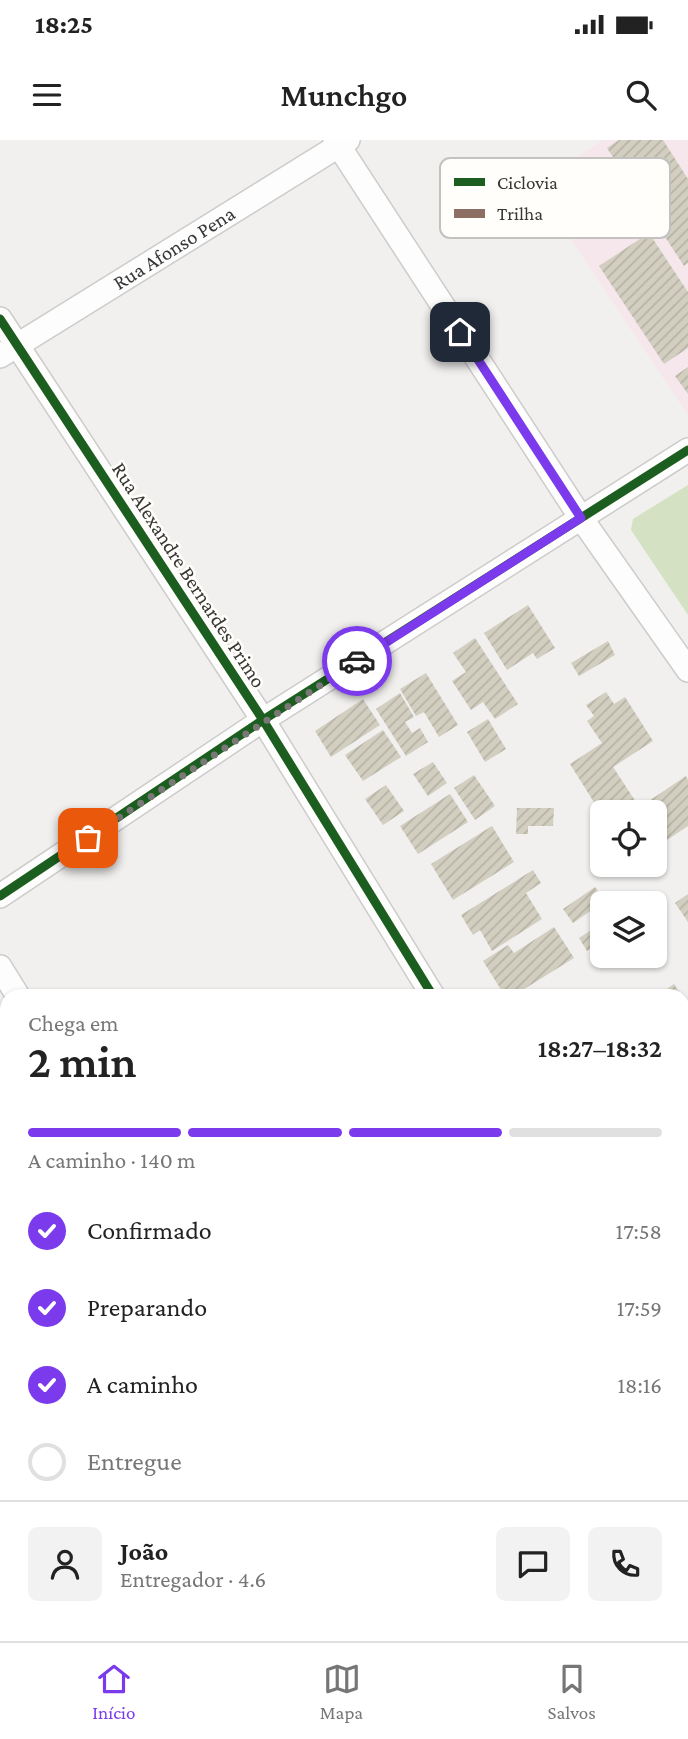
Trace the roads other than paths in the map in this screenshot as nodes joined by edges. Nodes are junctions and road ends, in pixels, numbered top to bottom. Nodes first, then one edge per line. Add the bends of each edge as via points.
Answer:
1 (341, 142) edge
2 (0, 319) edge
3 (8, 351) edge
4 (688, 450) edge
5 (581, 518) junction
6 (688, 670) edge
7 (263, 720) junction
8 (0, 896) edge
9 (0, 967) edge
10 (14, 989) edge
11 (429, 989) edge

1 - 3 street, Rua Afonso Pena
1 - 5 street
2 - 3 street, Rua Alexandre Bernardes Primo
3 - 7 street, Rua Alexandre Bernardes Primo
4 - 5 street
5 - 6 street
5 - 7 street
7 - 8 street
7 - 11 street, Rua Alexandre Bernardes Primo
9 - 10 street

